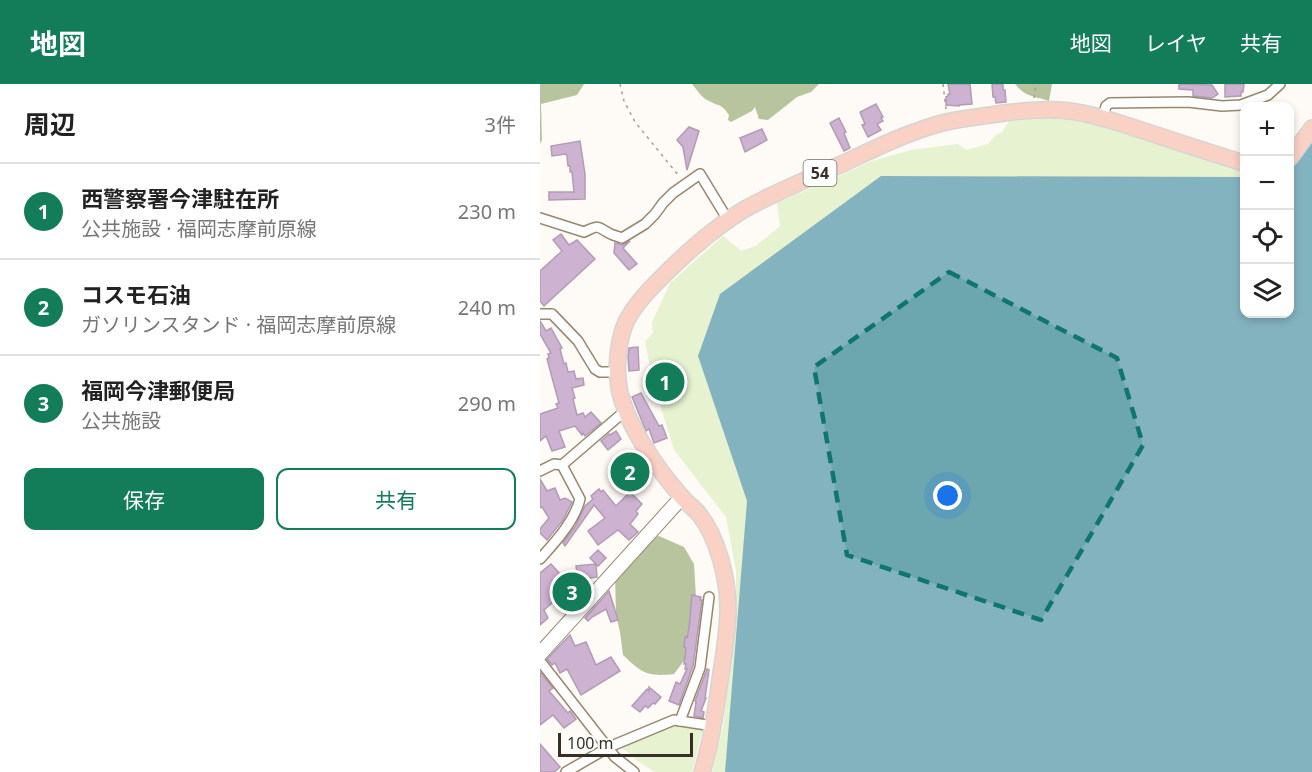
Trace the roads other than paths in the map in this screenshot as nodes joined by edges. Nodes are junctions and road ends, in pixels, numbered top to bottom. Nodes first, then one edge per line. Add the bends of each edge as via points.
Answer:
1 (1280, 84) edge
2 (1103, 117) junction
3 (1312, 128) edge
4 (1291, 156) edge
5 (1240, 161) edge
6 (540, 218) edge
7 (728, 220) junction
8 (540, 314) edge
9 (617, 372) junction
10 (626, 411) junction
11 (562, 465) junction
12 (540, 471) edge
13 (682, 497) junction
14 (541, 554) edge
15 (710, 597) dead end
16 (540, 654) edge
17 (540, 661) edge
18 (680, 721) junction
19 (713, 726) junction
20 (609, 747) junction
21 (566, 772) edge
22 (634, 772) edge
23 (702, 772) edge

1 - 2 street via 1268,94 1241,105 1110,103
2 - 5 main road, 54
2 - 7 main road, 54 via 1056,110 1022,111 947,122 915,131
3 - 4 main road
6 - 7 street via 584,232 602,227 622,238 645,224 673,193 700,174
7 - 9 main road, 54 via 674,265 633,309 624,325
8 - 9 street via 552,314 578,341 596,369
9 - 10 main road, 54
10 - 11 street
10 - 13 main road, 54 via 651,456
11 - 12 street via 554,464
11 - 14 street via 580,499 577,511
13 - 16 street
13 - 19 main road, 54 via 700,515 712,538 726,583 728,608
15 - 18 street via 700,668
17 - 20 street
18 - 19 street
18 - 20 street via 674,720
19 - 23 main road, 54
20 - 21 street
20 - 22 street

